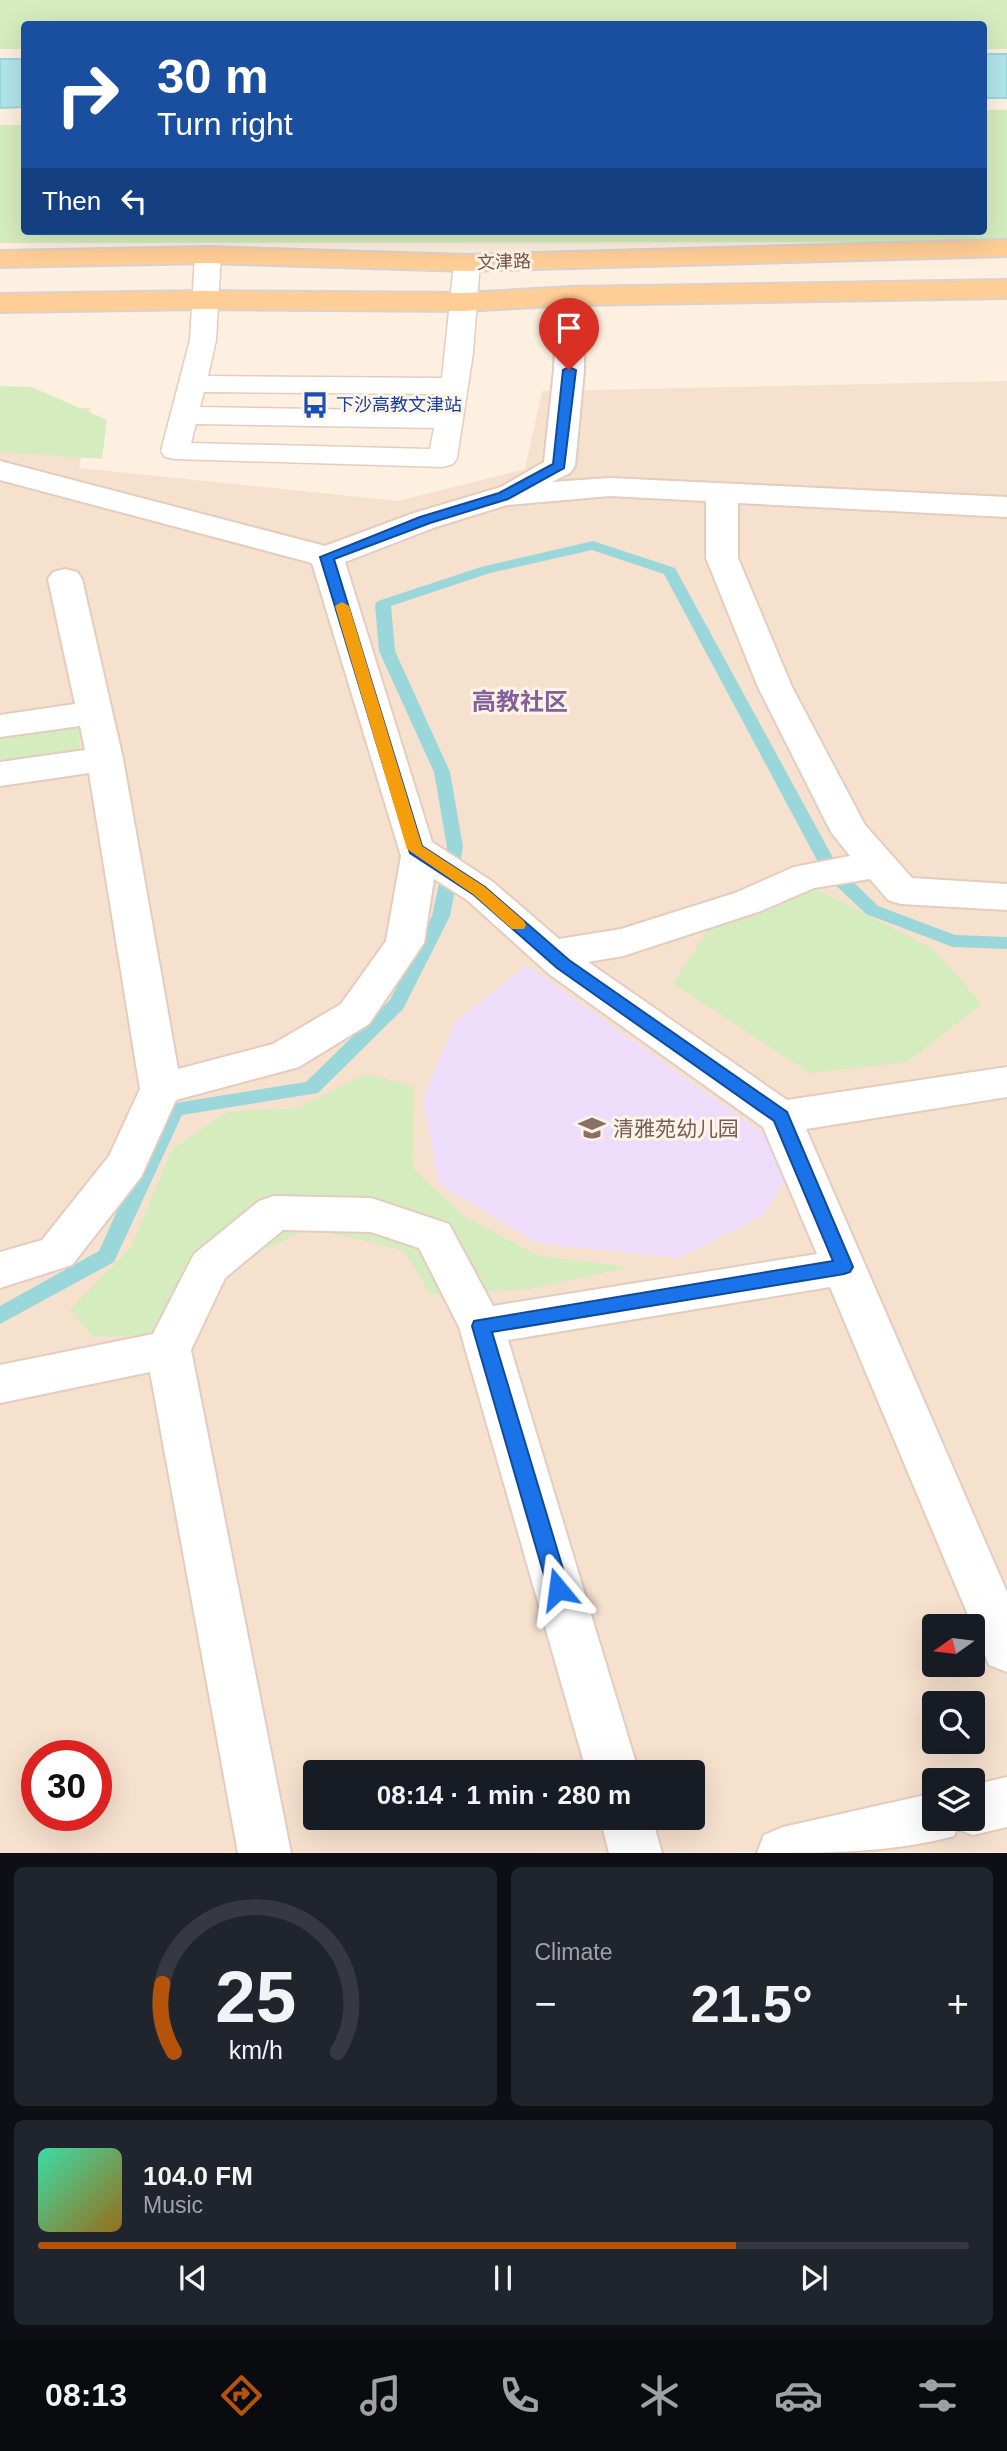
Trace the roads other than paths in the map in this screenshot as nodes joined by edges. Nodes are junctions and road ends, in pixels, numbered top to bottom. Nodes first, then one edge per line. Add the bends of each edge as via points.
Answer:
1 (1007, 248) edge
2 (208, 256) junction
3 (0, 259) edge
4 (467, 264) junction
5 (1007, 289) edge
6 (571, 296) junction
7 (205, 300) junction
8 (464, 302) junction
9 (0, 303) edge
10 (193, 384) junction
11 (454, 386) junction
12 (184, 415) junction
13 (447, 420) junction
14 (0, 470) edge
15 (722, 492) junction
16 (504, 496) junction
17 (1007, 507) edge
18 (327, 557) junction
19 (65, 579) dead end
20 (95, 713) junction
21 (0, 726) edge
22 (106, 759) junction
23 (0, 775) edge
24 (420, 852) junction
25 (874, 866) junction
26 (1007, 897) edge
27 (551, 954) junction
28 (1007, 1082) edge
29 (161, 1089) junction
30 (780, 1117) junction
31 (844, 1267) junction
32 (0, 1270) edge
33 (481, 1326) junction
34 (167, 1350) junction
35 (0, 1384) edge
36 (1007, 1649) edge
37 (609, 1760) edge
38 (1007, 1802) edge
39 (985, 1807) edge
40 (922, 1821) edge
41 (629, 1830) edge
42 (265, 1853) edge
43 (636, 1853) edge
44 (783, 1853) edge

1 - 4 main road, 文津路
2 - 3 main road, 文津路
2 - 4 main road, 文津路
2 - 7 lane
4 - 8 lane
5 - 6 main road, 文津路
6 - 8 main road, 文津路
6 - 16 street via 559,466
7 - 8 main road, 文津路
7 - 9 main road, 文津路
7 - 10 lane via 203,340
8 - 11 lane
10 - 11 lane
10 - 12 lane
11 - 13 lane
12 - 13 lane
12 - 13 lane via 175,451 443,458
14 - 18 street
15 - 16 street via 611,487
15 - 17 street
15 - 25 street via 722,558 770,674 849,832
16 - 18 street
18 - 24 street via 415,849
19 - 20 street
20 - 21 street
20 - 22 street
22 - 23 street
22 - 29 street
24 - 27 street via 480,891
24 - 29 street via 405,943 355,1014 285,1056
25 - 26 street via 901,891
25 - 27 street via 811,876 748,902 623,942
27 - 30 street
28 - 30 street
29 - 32 street via 126,1165 57,1253
30 - 31 street
31 - 33 street
31 - 36 street
33 - 34 street via 433,1236 371,1215 274,1213 209,1266
33 - 37 street
34 - 35 street
34 - 42 street
38 - 39 street
40 - 44 street
41 - 43 street

